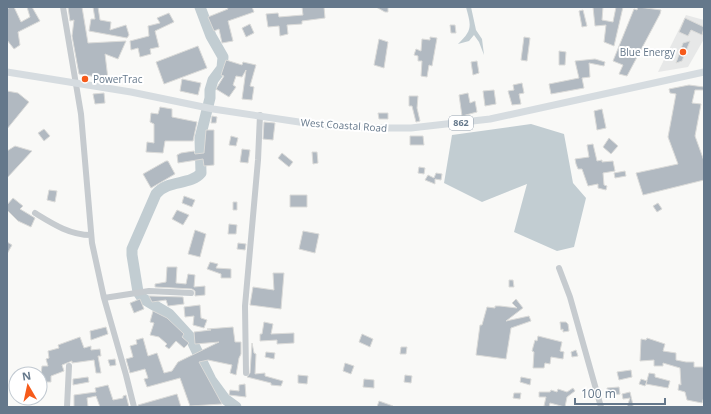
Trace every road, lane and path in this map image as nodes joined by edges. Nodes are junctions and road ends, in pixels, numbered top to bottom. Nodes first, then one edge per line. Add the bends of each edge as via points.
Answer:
1 (63, 7) edge
2 (7, 72) edge
3 (704, 72) edge
4 (77, 84) junction
5 (260, 115) junction
6 (35, 213) dead end
7 (91, 235) junction
8 (559, 268) dead end
9 (191, 293) dead end
10 (104, 298) junction
11 (69, 366) dead end
12 (246, 373) dead end
13 (67, 407) edge
14 (134, 407) edge
15 (601, 407) edge

1 - 4 street
2 - 4 main road, West Coastal Road / 862
3 - 5 main road, West Coastal Road / 862 via 490,119 454,124 370,128 319,125
4 - 5 main road, West Coastal Road / 862
4 - 7 street
5 - 12 street via 244,306
6 - 7 street via 55,226 79,235
7 - 10 street
8 - 15 street via 570,297
9 - 10 street via 149,292
10 - 14 street
11 - 13 street

